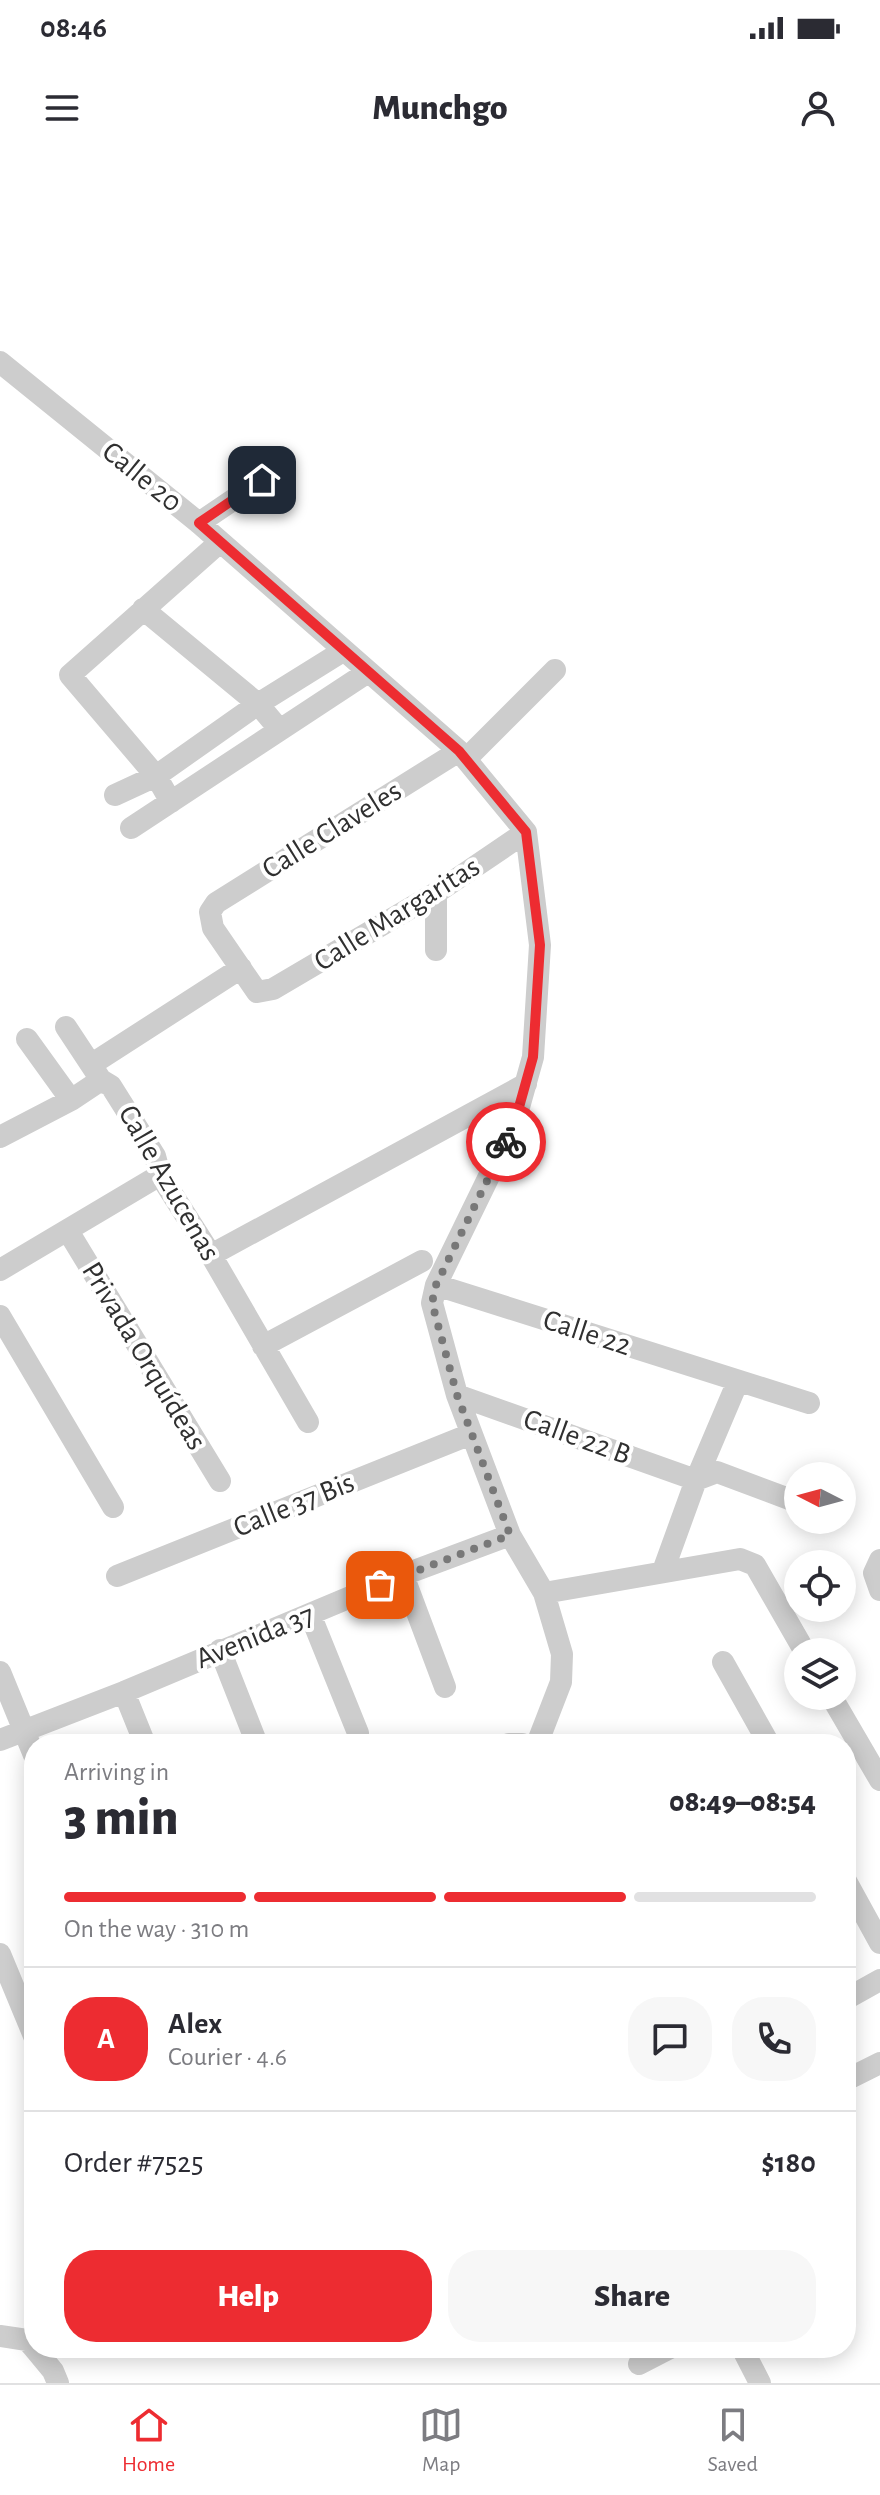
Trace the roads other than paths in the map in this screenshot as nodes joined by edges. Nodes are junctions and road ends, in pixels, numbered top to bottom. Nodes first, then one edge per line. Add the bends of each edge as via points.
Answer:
1 (0, 362) edge
2 (283, 466) dead end
3 (199, 523) junction
4 (220, 542) junction
5 (143, 609) junction
6 (343, 651) junction
7 (555, 670) dead end
8 (368, 672) junction
9 (258, 704) junction
10 (279, 729) junction
11 (462, 755) junction
12 (156, 776) junction
13 (115, 795) dead end
14 (171, 802) junction
15 (131, 828) dead end
16 (526, 832) junction
17 (436, 893) junction
18 (436, 950) dead end
19 (241, 968) junction
20 (66, 1027) dead end
21 (27, 1039) dead end
22 (96, 1072) junction
23 (526, 1084) junction
24 (71, 1100) junction
25 (0, 1137) edge
26 (160, 1175) junction
27 (68, 1231) junction
28 (211, 1255) junction
29 (422, 1261) dead end
30 (0, 1270) edge
31 (436, 1285) junction
32 (0, 1316) edge
33 (263, 1346) junction
34 (738, 1381) junction
35 (457, 1395) junction
36 (809, 1403) dead end
37 (308, 1422) dead end
38 (471, 1434) junction
39 (696, 1480) junction
40 (220, 1481) dead end
41 (784, 1497) edge
42 (113, 1507) dead end
43 (510, 1535) junction
44 (663, 1571) junction
45 (403, 1575) junction
46 (117, 1576) dead end
47 (544, 1593) junction
48 (310, 1614) junction
49 (797, 1638) edge
50 (220, 1650) junction
51 (723, 1662) dead end
52 (0, 1672) edge
53 (445, 1687) dead end
54 (124, 1692) junction
55 (839, 1710) edge
56 (24, 1730) junction
57 (358, 1733) dead end
58 (26, 1734) edge
59 (141, 1734) edge
60 (253, 1734) edge
61 (541, 1734) edge
62 (763, 1734) edge
63 (853, 1734) edge
64 (856, 1739) edge
65 (0, 1740) edge
66 (880, 1780) edge
67 (856, 1914) edge
68 (880, 1943) edge
69 (0, 1954) edge
70 (880, 1980) edge
71 (856, 1993) edge
72 (24, 2012) edge
73 (880, 2063) edge
74 (856, 2075) edge
75 (0, 2336) edge
76 (24, 2340) edge
77 (42, 2358) edge
78 (651, 2358) edge
79 (747, 2358) edge
80 (639, 2364) dead end
81 (58, 2383) edge
82 (760, 2383) edge

1 - 3 street, Calle 20
2 - 3 street
3 - 4 street, Calle 20
4 - 5 street
4 - 6 street, Calle 20
5 - 9 street
5 - 12 street via 70,675
6 - 8 street, Calle 20
6 - 9 street
7 - 11 street, Calle Claveles
8 - 10 street
8 - 11 street, Calle 20
9 - 10 street
9 - 12 street
10 - 14 street
11 - 16 street, Calle 20
11 - 19 street, Calle Claveles via 216,903 210,912 213,928
12 - 13 street
12 - 14 street
14 - 15 street
16 - 17 street, Calle Margaritas
16 - 23 street via 540,945 533,1057
17 - 18 street
17 - 19 street, Calle Margaritas via 265,992 257,992
19 - 22 street
20 - 22 street, Calle Azucenas
21 - 24 street
22 - 24 street
22 - 26 street, Calle Azucenas via 111,1086 155,1156
23 - 28 street
23 - 31 street via 514,1125
24 - 25 street
26 - 27 street
26 - 28 street, Calle Azucenas
27 - 30 street
27 - 40 street, Privada Orquídeas
28 - 33 street, Calle Azucenas
29 - 33 street
31 - 34 street, Calle 22
31 - 35 street via 432,1303
32 - 42 street
33 - 37 street, Calle Azucenas
34 - 36 street, Calle 22
34 - 39 street
35 - 38 street
35 - 39 street, Calle 22 B
38 - 43 street
38 - 46 street, Calle 37 Bis
39 - 41 street via 717,1472
39 - 44 street
43 - 45 street, Avenida 37
43 - 47 street
44 - 47 street
44 - 49 street via 740,1559 755,1565
45 - 48 street, Avenida 37
45 - 53 street
47 - 61 street via 562,1654 561,1682
48 - 50 street, Avenida 37
48 - 57 street
50 - 54 street, Avenida 37
50 - 60 street
51 - 62 street
52 - 56 street
54 - 56 street, Avenida 37
54 - 59 street
55 - 63 street
56 - 58 street
56 - 65 street, Avenida 37
64 - 66 street
67 - 68 street
69 - 72 street
70 - 71 street
73 - 74 street
75 - 76 street
77 - 81 street
78 - 80 street
79 - 82 street

